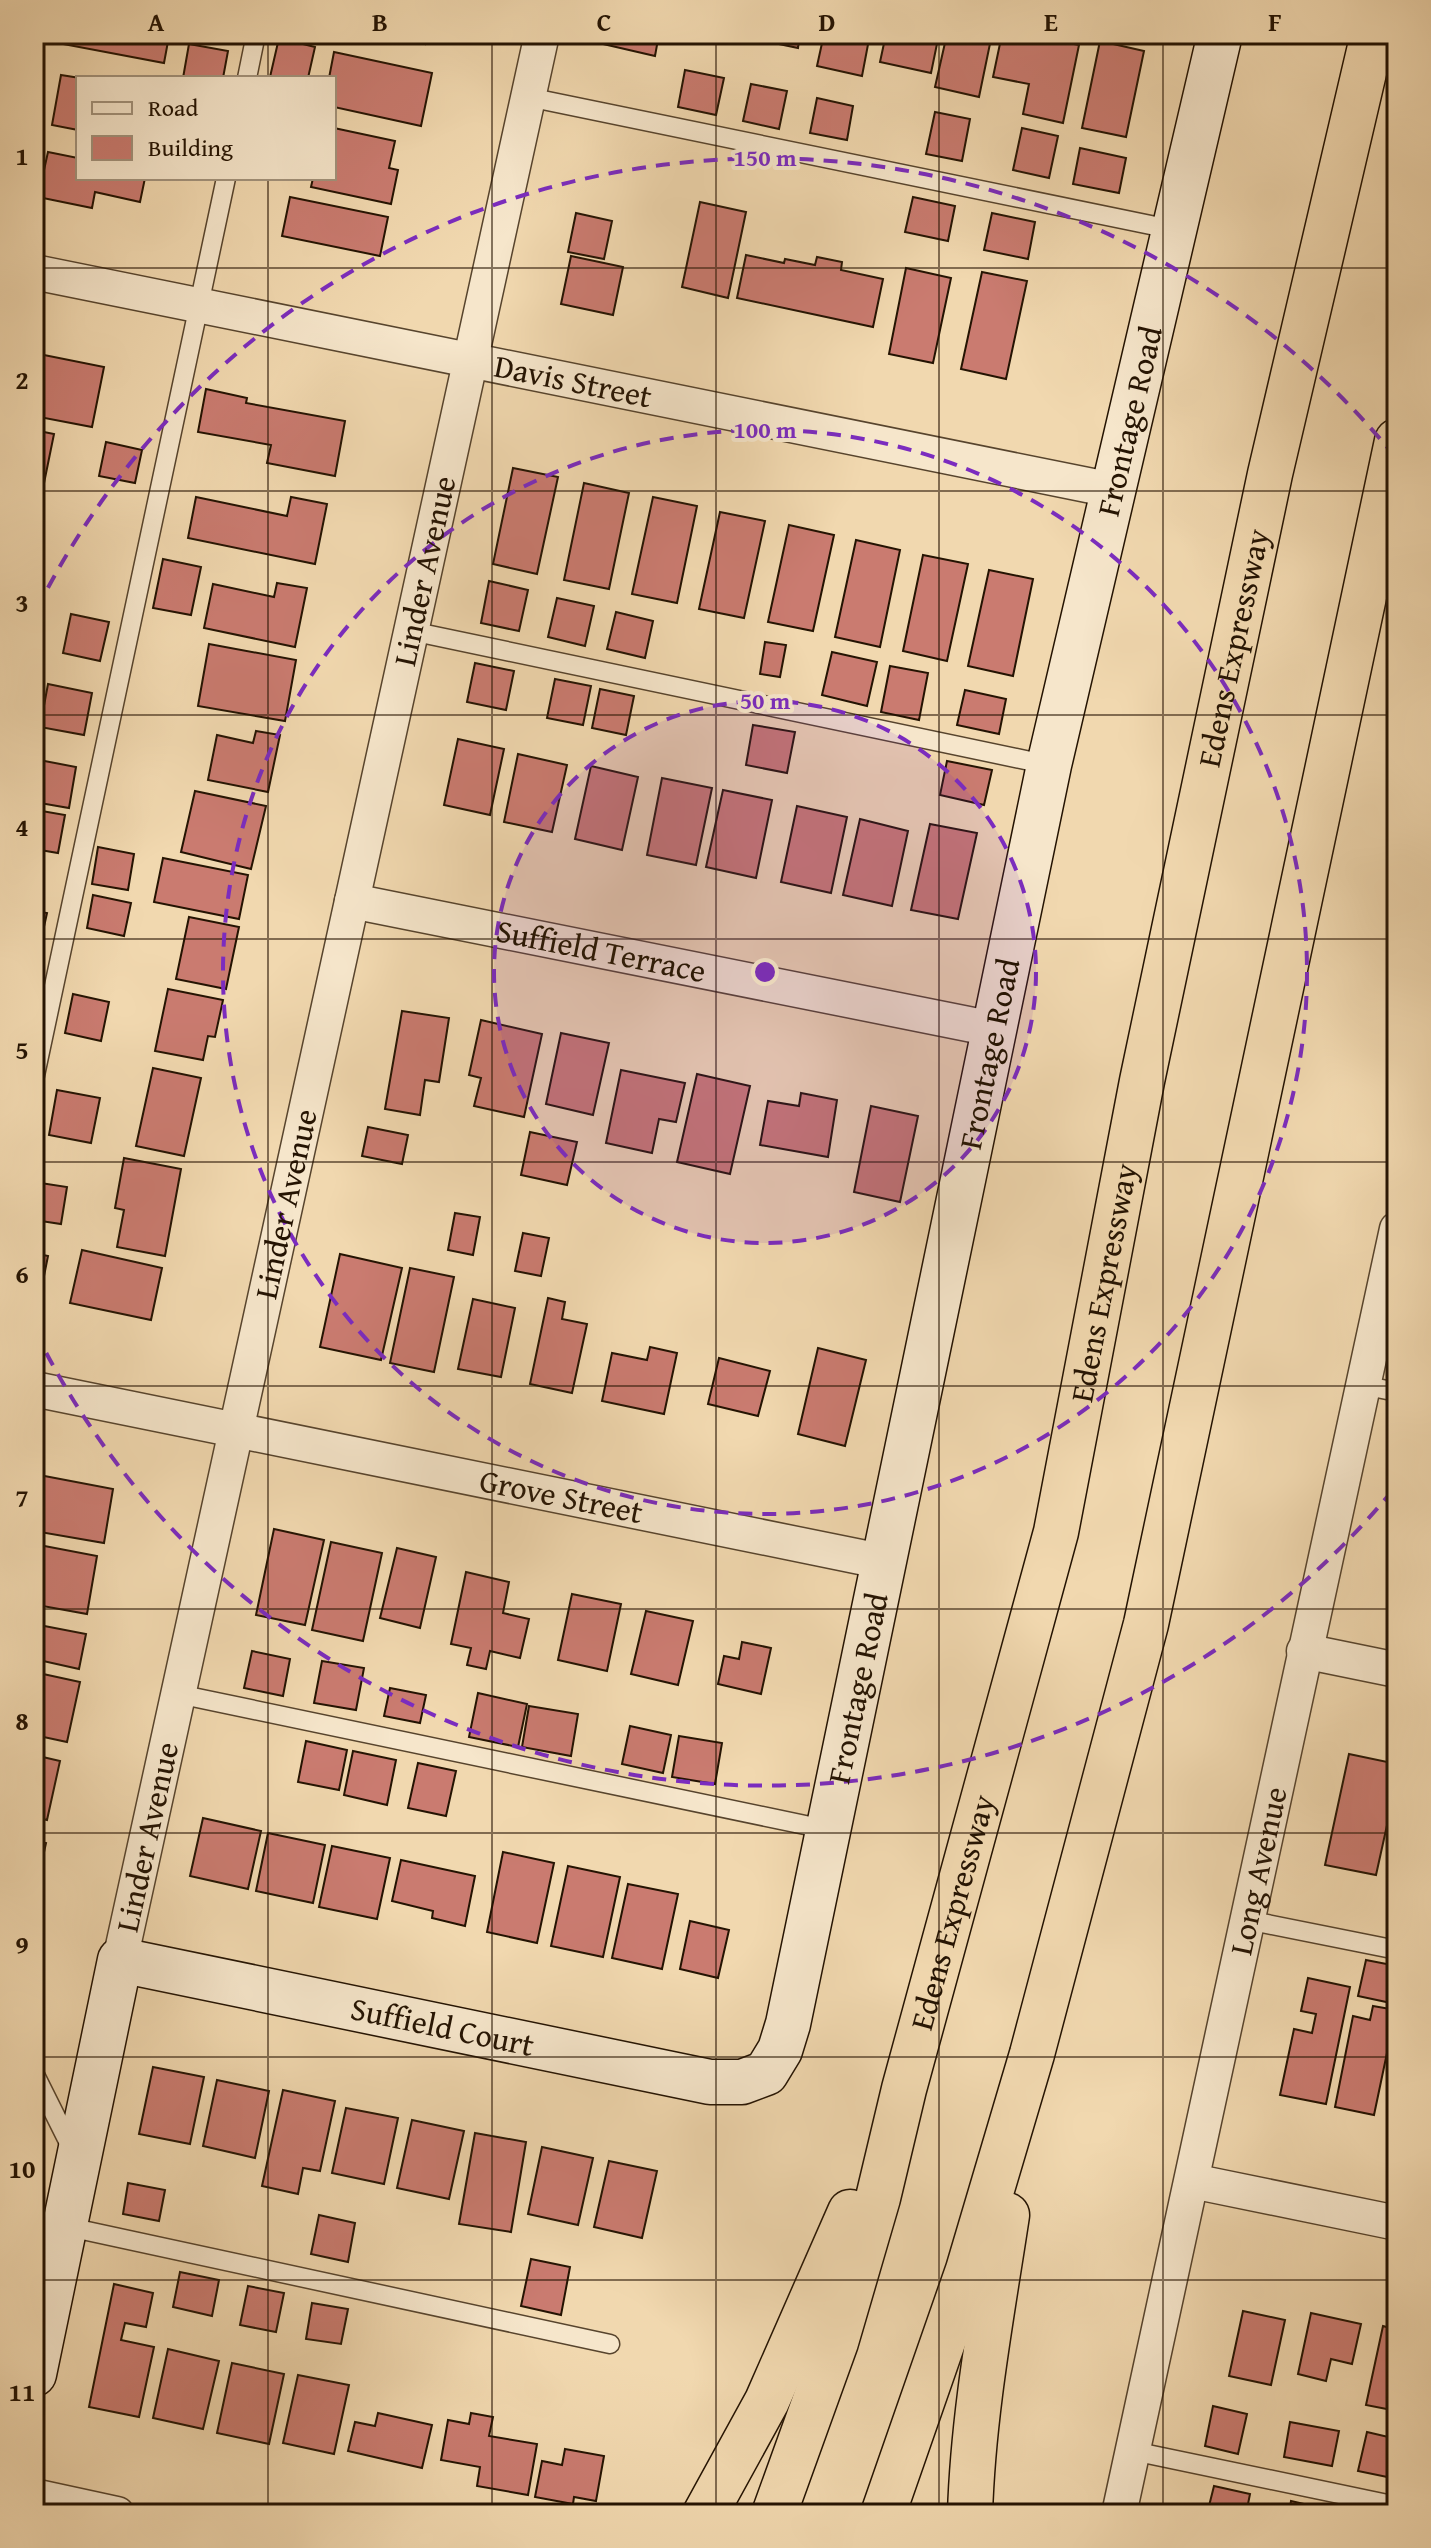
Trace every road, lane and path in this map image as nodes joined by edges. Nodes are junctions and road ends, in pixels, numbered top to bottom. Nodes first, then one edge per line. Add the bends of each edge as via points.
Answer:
1 (256, 34) edge
2 (542, 34) edge
3 (1220, 34) edge
4 (1373, 34) edge
5 (247, 76) edge
6 (528, 97) junction
7 (226, 180) edge
8 (1175, 230) junction
9 (34, 272) edge
10 (200, 305) junction
11 (469, 360) junction
12 (1397, 441) edge
13 (1112, 490) junction
14 (411, 631) junction
15 (1049, 765) junction
16 (352, 901) junction
17 (993, 1029) junction
18 (34, 1080) edge
19 (1397, 1229) edge
20 (1362, 1385) junction
21 (34, 1389) edge
22 (1397, 1392) edge
23 (238, 1429) junction
24 (885, 1562) junction
25 (1304, 1651) junction
26 (1397, 1670) edge
27 (178, 1694) junction
28 (829, 1830) junction
29 (1247, 1920) junction
30 (1397, 1950) edge
31 (120, 1960) junction
32 (1032, 2054) junction
33 (34, 2073) edge
34 (766, 2073) joint
35 (904, 2089) junction
36 (78, 2161) junction
37 (1192, 2181) junction
38 (1397, 2223) edge
39 (64, 2226) junction
40 (610, 2344) dead end
41 (34, 2374) edge
42 (1133, 2451) junction
43 (34, 2496) edge
44 (1397, 2506) edge
45 (117, 2514) edge
46 (705, 2514) edge
47 (774, 2514) edge
48 (883, 2514) edge
49 (970, 2514) edge
50 (1119, 2514) edge

1 - 5 lane
2 - 6 street, Linder Avenue
3 - 8 street, Frontage Road
4 - 35 highway, Edens Expressway via 1266,489 1142,1081 1056,1532
6 - 8 lane
6 - 11 street, Linder Avenue
7 - 10 lane
8 - 13 street, Frontage Road
9 - 10 street, Davis Street
10 - 11 street, Davis Street
10 - 18 lane
11 - 13 street, Davis Street
11 - 14 street, Linder Avenue
12 - 32 highway via 1146,1624
13 - 15 street, Frontage Road
14 - 15 lane
14 - 16 street, Linder Avenue
15 - 17 street, Frontage Road
16 - 17 street, Suffield Terrace
16 - 23 street, Linder Avenue
17 - 24 street, Frontage Road
19 - 20 street, Long Avenue
20 - 22 lane
20 - 25 street, Long Avenue
21 - 23 street, Grove Street
23 - 24 street, Grove Street
23 - 27 street, Linder Avenue
24 - 28 street, Frontage Road
25 - 26 street
25 - 29 street, Long Avenue
27 - 28 lane
27 - 31 street, Linder Avenue
28 - 34 street, Frontage Road via 788,2024
29 - 30 lane
29 - 37 street, Long Avenue
31 - 34 street, Suffield Court via 710,2082 742,2082
31 - 36 street, Linder Avenue
32 - 48 highway via 968,2270
32 - 49 highway via 978,2405
33 - 36 lane
35 - 46 highway via 767,2401
35 - 47 highway, Edens Expressway via 836,2342
36 - 39 street, Linder Avenue
37 - 38 street
37 - 42 street, Long Avenue
39 - 40 lane
39 - 41 street, Linder Avenue
42 - 44 lane
42 - 50 street, Long Avenue
43 - 45 street

